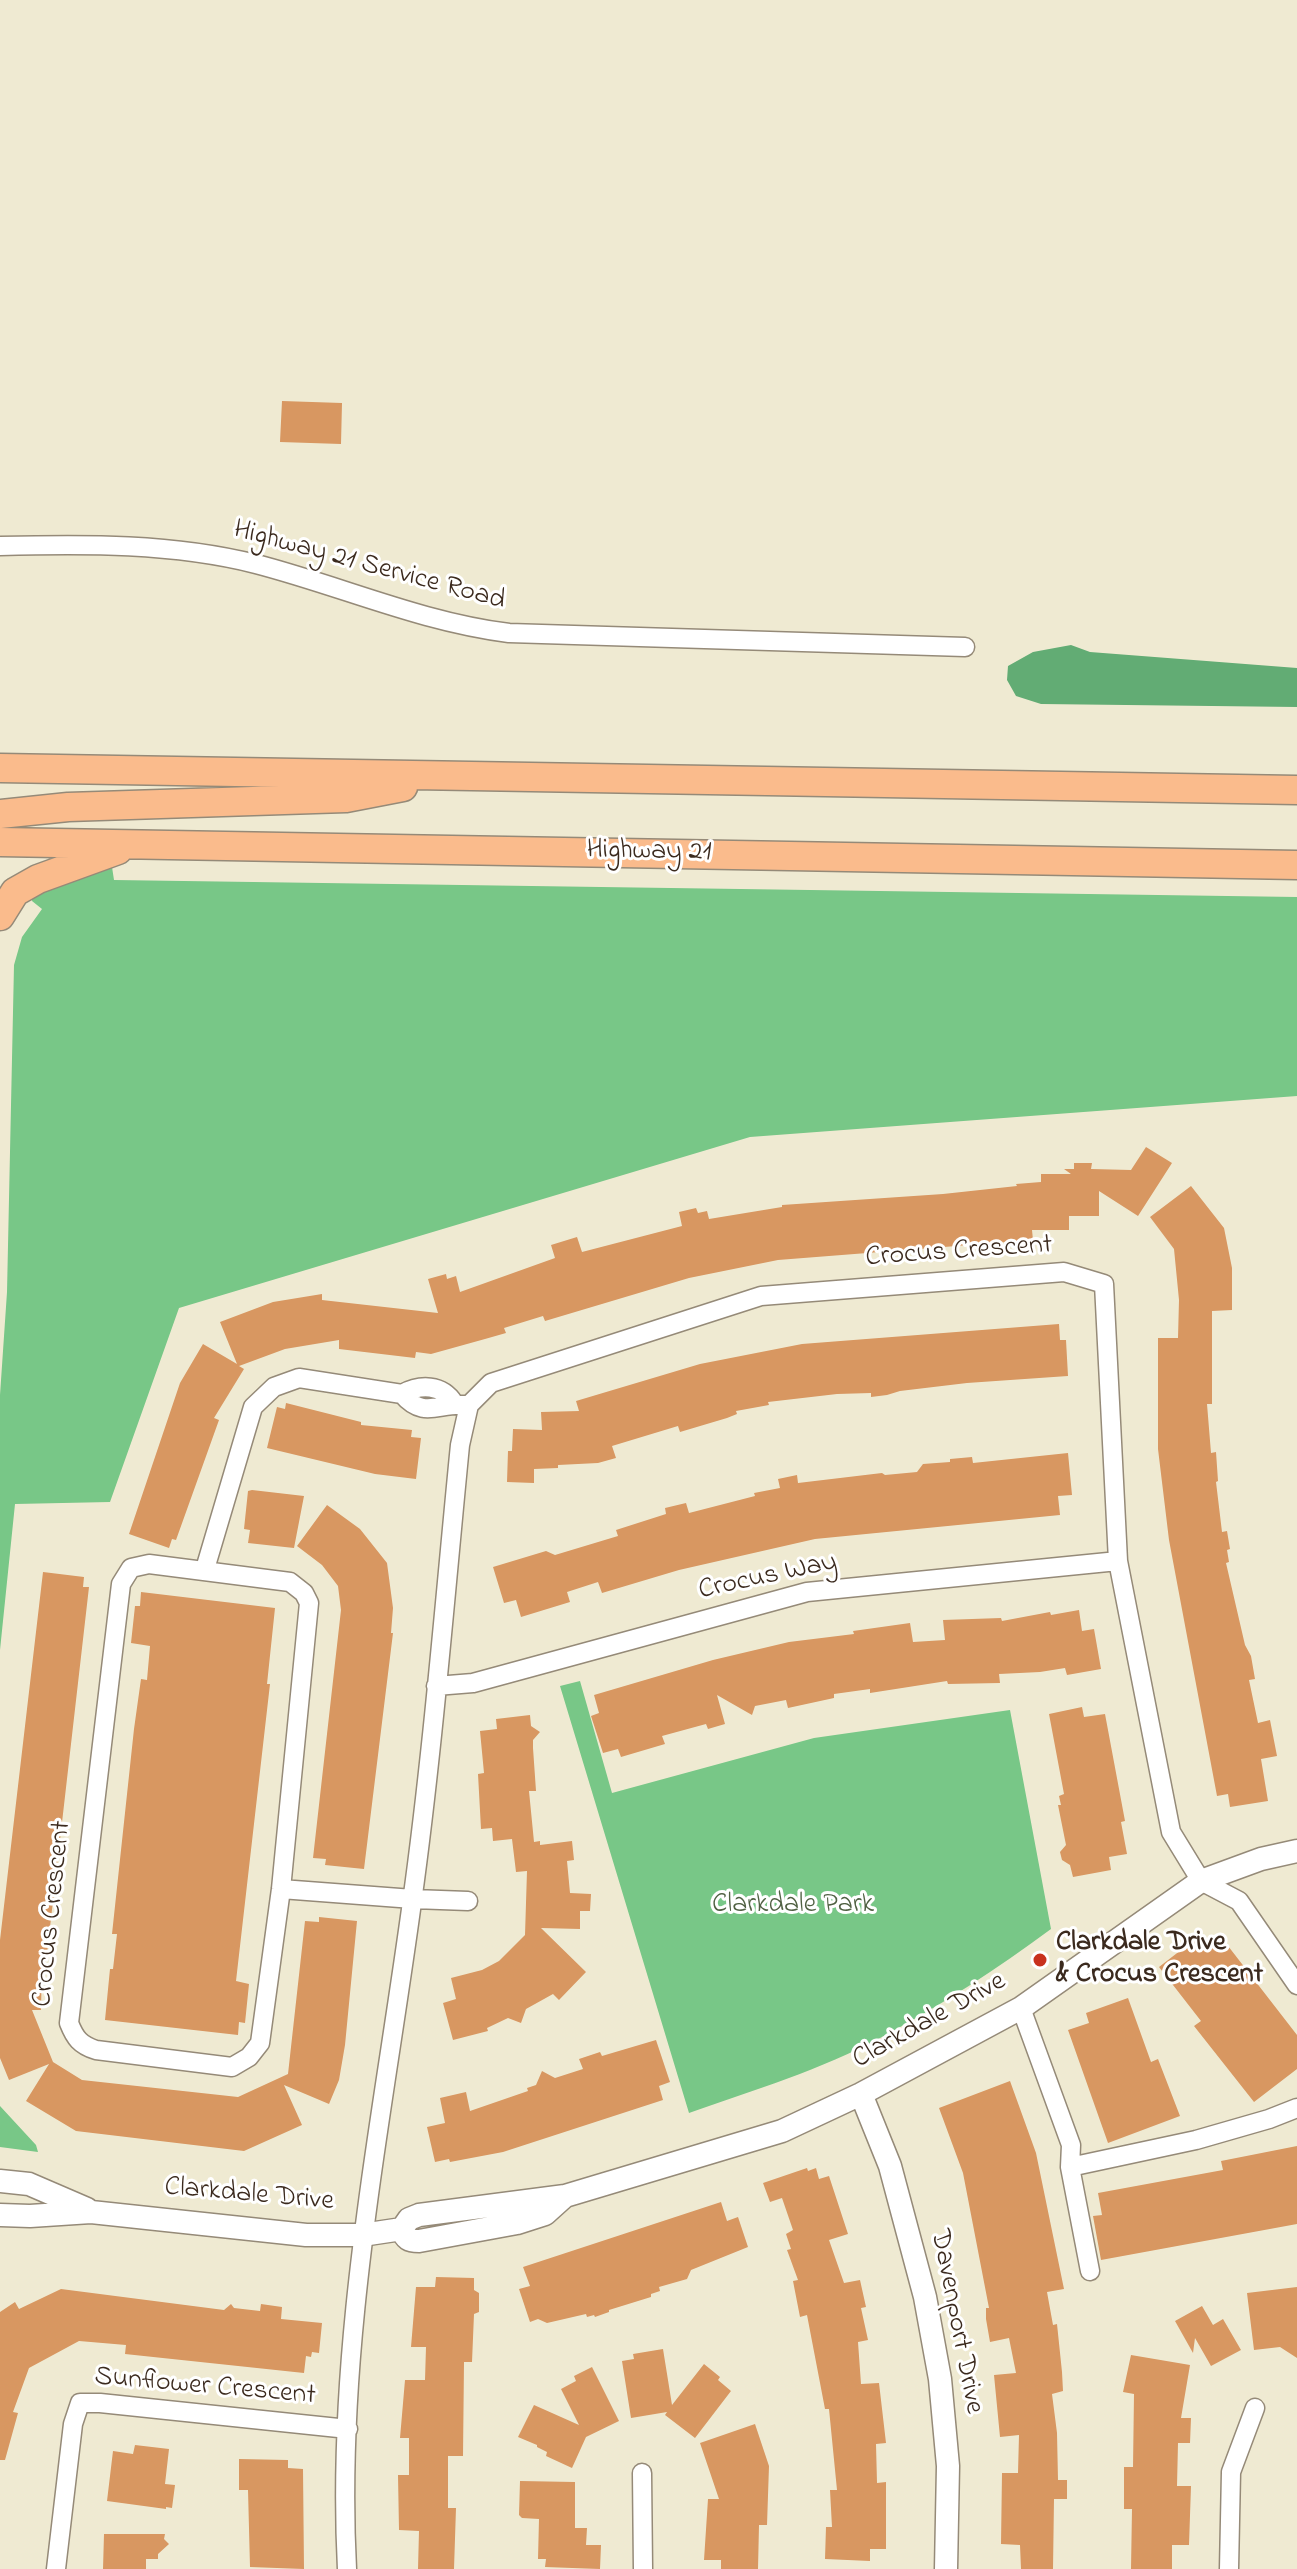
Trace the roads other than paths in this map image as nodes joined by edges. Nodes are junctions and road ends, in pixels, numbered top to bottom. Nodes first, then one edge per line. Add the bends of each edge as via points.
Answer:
1 (0, 546) edge
2 (965, 647) dead end
3 (0, 768) edge
4 (463, 776) junction
5 (1297, 790) edge
6 (0, 814) edge
7 (0, 842) edge
8 (137, 843) junction
9 (1297, 865) edge
10 (0, 916) edge
11 (461, 1404) junction
12 (1118, 1561) junction
13 (205, 1569) junction
14 (436, 1686) junction
15 (1297, 1851) edge
16 (1201, 1881) junction
17 (281, 1889) junction
18 (413, 1899) junction
19 (468, 1901) dead end
20 (1297, 1985) edge
21 (1021, 2008) junction
22 (861, 2094) junction
23 (1297, 2108) edge
24 (1070, 2167) junction
25 (0, 2181) edge
26 (91, 2212) junction
27 (0, 2215) edge
28 (362, 2235) junction
29 (1090, 2271) dead end
30 (1255, 2408) dead end
31 (348, 2429) junction
32 (642, 2473) dead end
33 (56, 2569) edge
34 (347, 2569) edge
35 (643, 2569) edge
36 (946, 2569) edge
37 (1229, 2569) edge

1 - 2 street, Highway 21 Service Road via 135,546 220,556 429,618 509,633
3 - 4 main road
4 - 5 main road
4 - 6 main road via 346,798
7 - 8 main road, Highway 21
8 - 9 main road, Highway 21
8 - 10 main road via 38,879 15,892
11 - 12 street, Crocus Crescent via 491,1383 761,1296 1064,1272 1104,1284
11 - 13 street via 424,1408 402,1394 299,1378 274,1387 253,1407
11 - 14 street
12 - 14 street, Crocus Way via 807,1592 473,1683
12 - 16 street, Crocus Crescent via 1171,1832
13 - 17 street, Crocus Crescent via 290,1582 309,1603
13 - 17 street, Crocus Crescent via 149,1564 131,1568 121,1584 71,2002 74,2035 83,2046 96,2050 241,2064 260,2043
14 - 18 street
15 - 16 street, Clarkdale Drive
16 - 20 street via 1239,1901
16 - 21 street, Clarkdale Drive
17 - 18 street
18 - 19 street
18 - 28 street
21 - 22 street, Clarkdale Drive
21 - 24 street via 1071,2145
22 - 28 street, Clarkdale Drive via 782,2131 565,2196 419,2215 402,2229
22 - 36 street, Davenport Drive via 890,2166 925,2297 940,2379 948,2466
23 - 24 street via 1196,2140
24 - 29 street
25 - 26 street, Clarkdale Drive via 29,2184
26 - 27 street, Clarkdale Drive
26 - 28 street, Clarkdale Drive via 306,2235
28 - 31 street
30 - 37 street via 1231,2472
31 - 33 street, Sunflower Crescent via 80,2403
31 - 34 street
32 - 35 street

